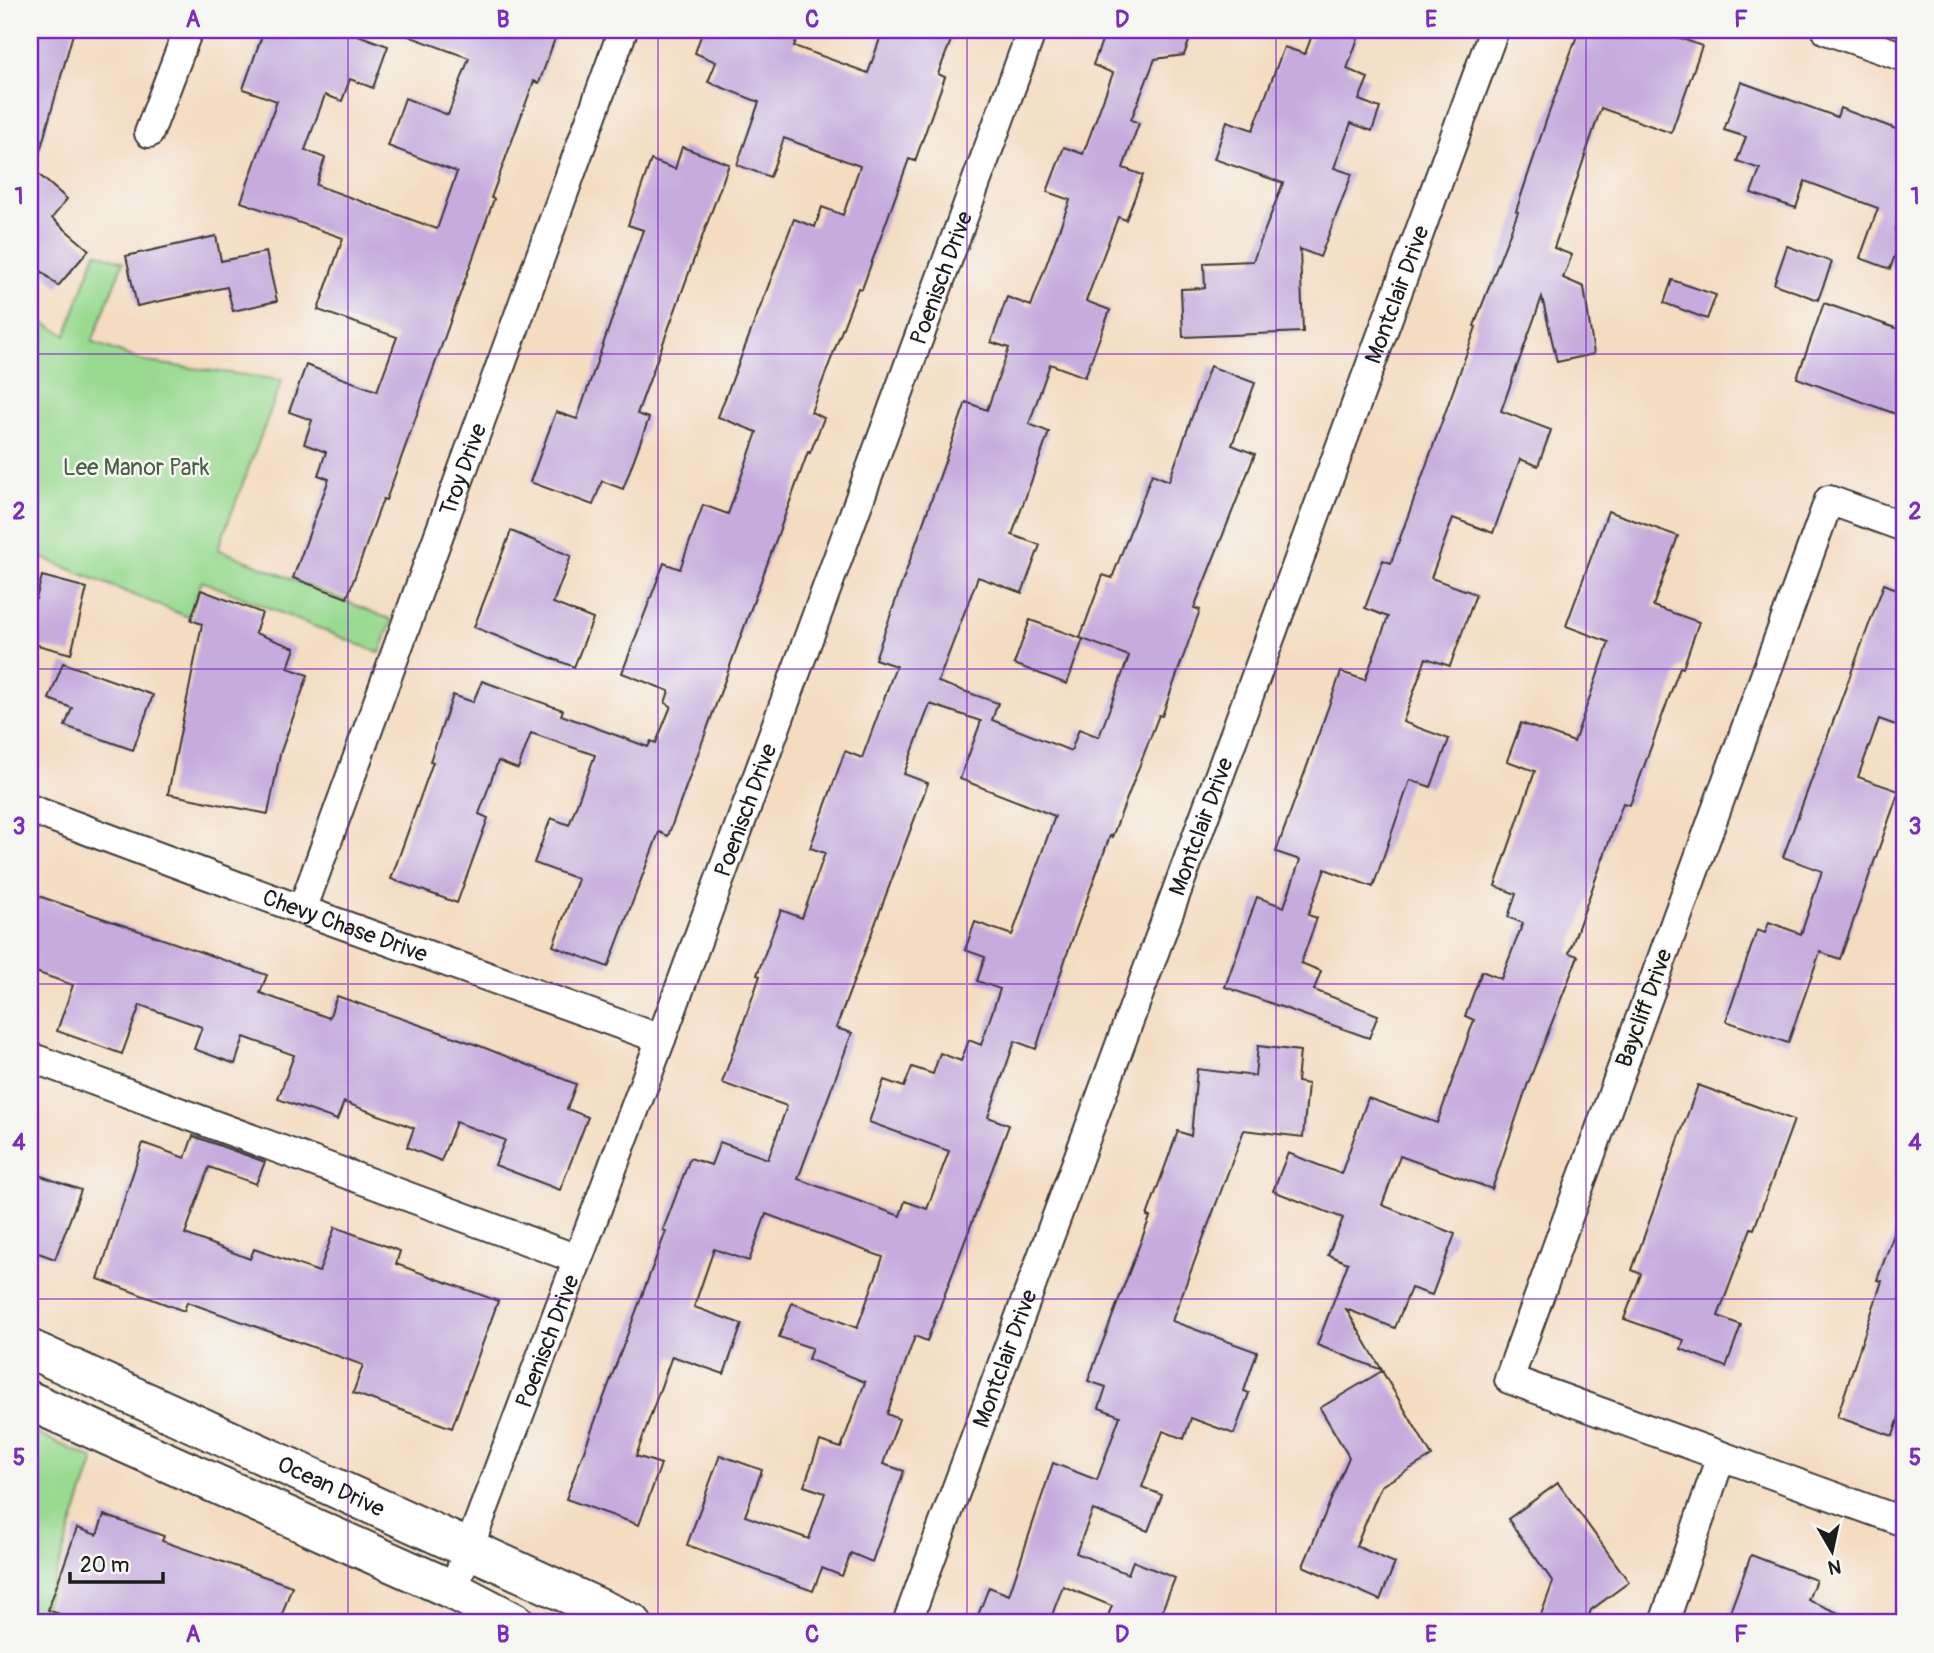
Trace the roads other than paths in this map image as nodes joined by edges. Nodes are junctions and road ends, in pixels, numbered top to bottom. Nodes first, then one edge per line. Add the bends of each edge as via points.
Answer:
1 (188, 30) edge
2 (623, 30) edge
3 (1032, 30) edge
4 (1494, 30) edge
5 (1826, 30) edge
6 (1904, 57) edge
7 (149, 133) dead end
8 (1904, 527) edge
9 (30, 809) edge
10 (302, 910) junction
11 (661, 1039) junction
12 (30, 1057) edge
13 (578, 1259) junction
14 (30, 1349) edge
15 (30, 1401) edge
16 (187, 1421) junction
17 (1721, 1456) junction
18 (168, 1463) junction
19 (1904, 1522) edge
20 (468, 1549) junction
21 (453, 1590) junction
22 (516, 1623) edge
23 (632, 1623) edge
24 (907, 1623) edge
25 (1664, 1623) edge

1 - 7 street
2 - 10 street, Troy Drive
3 - 11 street, Poenisch Drive
4 - 24 street, Montclair Drive
5 - 6 street
8 - 17 street, Baycliff Drive via 1829,500 1508,1379
9 - 10 street, Chevy Chase Drive
10 - 11 street, Chevy Chase Drive
11 - 13 street, Poenisch Drive
12 - 13 street
13 - 20 street, Poenisch Drive
14 - 16 main road, Ocean Drive
15 - 18 main road, Ocean Drive
16 - 18 main road
16 - 20 main road, Ocean Drive
17 - 19 street
17 - 25 street
18 - 21 main road, Ocean Drive
20 - 21 street, Poenisch Drive
20 - 23 main road, Ocean Drive
21 - 22 main road, Ocean Drive

